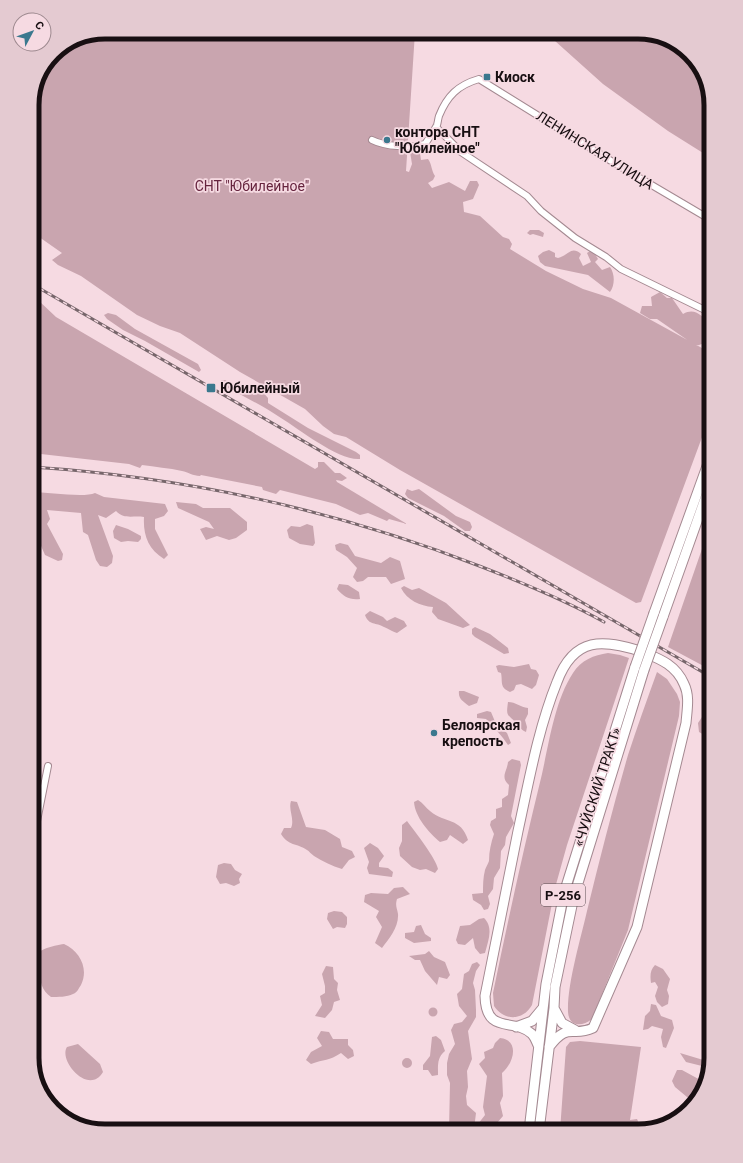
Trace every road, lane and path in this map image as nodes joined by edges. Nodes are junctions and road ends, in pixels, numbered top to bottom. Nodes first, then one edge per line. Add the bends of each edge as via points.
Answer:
1 (436, 127) junction
2 (372, 140) dead end
3 (704, 216) edge
4 (704, 310) edge
5 (704, 477) edge
6 (704, 500) edge
7 (659, 615) junction
8 (640, 668) junction
9 (48, 766) dead end
10 (39, 811) edge
11 (543, 1008) junction
12 (554, 1008) junction
13 (516, 1027) junction
14 (575, 1030) junction
15 (538, 1045) junction
16 (549, 1047) junction
17 (530, 1124) edge
18 (540, 1124) edge

1 - 2 street via 425,144 413,147
1 - 3 street, ЛЕНИНСКАЯ УЛИЦА via 447,98 463,85 479,79
1 - 4 street via 461,152 527,196 541,211 575,238 621,269
5 - 7 highway, «ЧУЙСКИЙ ТРАКТ» / Р-256
6 - 7 highway, «ЧУЙСКИЙ ТРАКТ» / Р-256
7 - 8 highway, «ЧУЙСКИЙ ТРАКТ» / Р-256, bridge
8 - 11 highway, «ЧУЙСКИЙ ТРАКТ» / Р-256 via 564,893
8 - 12 highway, «ЧУЙСКИЙ ТРАКТ» / Р-256 via 574,896 555,987
9 - 10 street
11 - 13 highway via 532,1021
11 - 15 highway, «ЧУЙСКИЙ ТРАКТ» / Р-256
12 - 14 highway via 562,1023
12 - 16 highway, «ЧУЙСКИЙ ТРАКТ» / Р-256
13 - 14 highway via 497,1022 491,1017 485,1007 485,996 533,760 557,681 568,661 583,648 598,643 610,643 662,659 675,670 687,693 686,723 637,927 596,1024 588,1030
13 - 15 highway via 530,1032
14 - 16 highway via 562,1033
15 - 17 highway, «ЧУЙСКИЙ ТРАКТ» / Р-256
16 - 18 highway, «ЧУЙСКИЙ ТРАКТ» / Р-256

